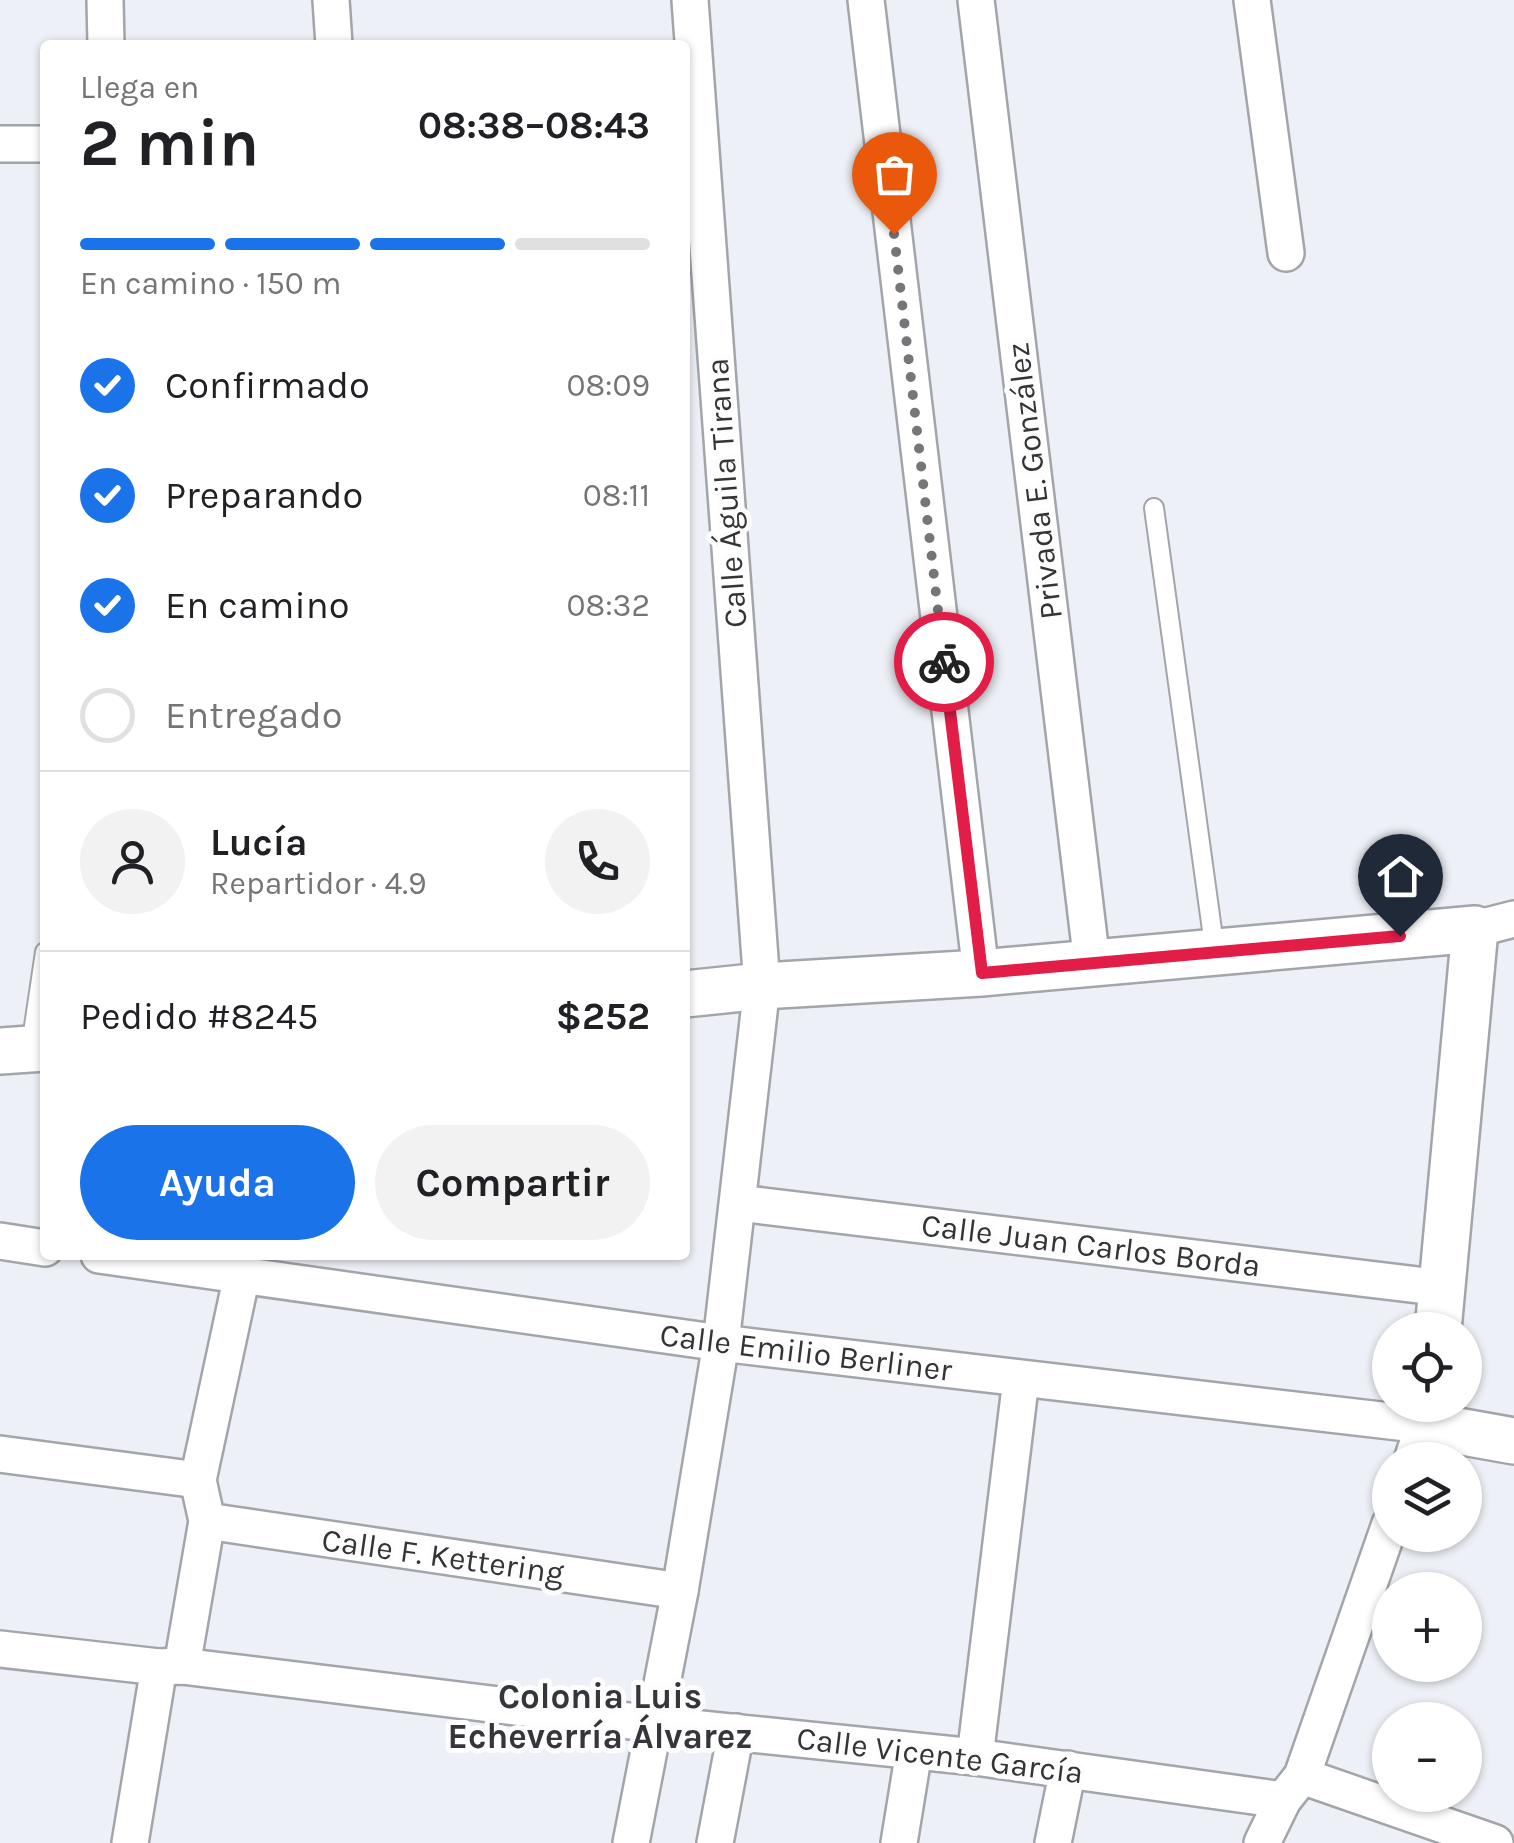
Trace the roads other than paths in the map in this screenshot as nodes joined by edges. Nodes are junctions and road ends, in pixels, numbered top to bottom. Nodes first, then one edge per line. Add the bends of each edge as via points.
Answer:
1 (106, 0) edge
2 (332, 0) edge
3 (690, 0) edge
4 (866, 0) edge
5 (976, 0) edge
6 (1252, 0) edge
7 (106, 40) edge
8 (334, 40) edge
9 (0, 144) edge
10 (40, 144) edge
11 (1286, 254) dead end
12 (1154, 508) dead end
13 (1494, 924) edge
14 (1215, 952) junction
15 (1092, 962) junction
16 (982, 973) junction
17 (40, 976) edge
18 (762, 986) junction
19 (690, 993) edge
20 (25, 1049) edge
21 (738, 1204) junction
22 (0, 1242) edge
23 (40, 1247) edge
24 (137, 1260) edge
25 (242, 1274) junction
26 (1440, 1309) edge
27 (720, 1343) junction
28 (1022, 1378) junction
29 (1421, 1430) edge
30 (1514, 1441) edge
31 (0, 1454) edge
32 (198, 1480) junction
33 (206, 1521) junction
34 (1380, 1552) edge
35 (680, 1591) junction
36 (0, 1650) edge
37 (170, 1667) junction
38 (654, 1724) junction
39 (736, 1732) junction
40 (914, 1752) junction
41 (975, 1757) junction
42 (1068, 1769) junction
43 (1293, 1788) junction
44 (130, 1843) edge
45 (631, 1843) edge
46 (715, 1843) edge
47 (899, 1843) edge
48 (1053, 1843) edge
49 (1262, 1843) edge
50 (1495, 1843) edge

1 - 7 street
2 - 8 street
3 - 18 street, Calle Águila Tirana
4 - 16 street
5 - 15 street, Privada E. González
6 - 11 street
9 - 10 street
12 - 14 lane
13 - 14 street
13 - 26 street
14 - 15 street
15 - 16 street
16 - 18 street
17 - 20 lane
18 - 19 street
18 - 21 street, Calle Águila Tirana
21 - 26 street, Calle Juan Carlos Borda
21 - 27 street, Calle Águila Tirana
22 - 23 street
24 - 25 street, Calle Emilio Berliner
25 - 27 street, Calle Emilio Berliner
25 - 32 street
27 - 28 street, Calle Emilio Berliner
27 - 35 street, Calle Águila Tirana
28 - 29 street, Calle Emilio Berliner
28 - 41 street
29 - 30 street, Calle Emilio Berliner
31 - 32 street
32 - 33 street
33 - 35 street, Calle F. Kettering
33 - 37 street
34 - 43 street
35 - 38 street, Calle Águila Tirana
36 - 37 street, Calle Vicente García
37 - 38 street, Calle Vicente García
37 - 44 street
38 - 39 street, Calle Vicente García
38 - 45 street, Calle Águila Tirana
39 - 40 street, Calle Vicente García
39 - 46 street
40 - 41 street, Calle Vicente García
40 - 47 street
41 - 42 street, Calle Vicente García
42 - 43 street, Calle Vicente García
42 - 48 street
43 - 49 street
43 - 50 street, Calle Vicente García

